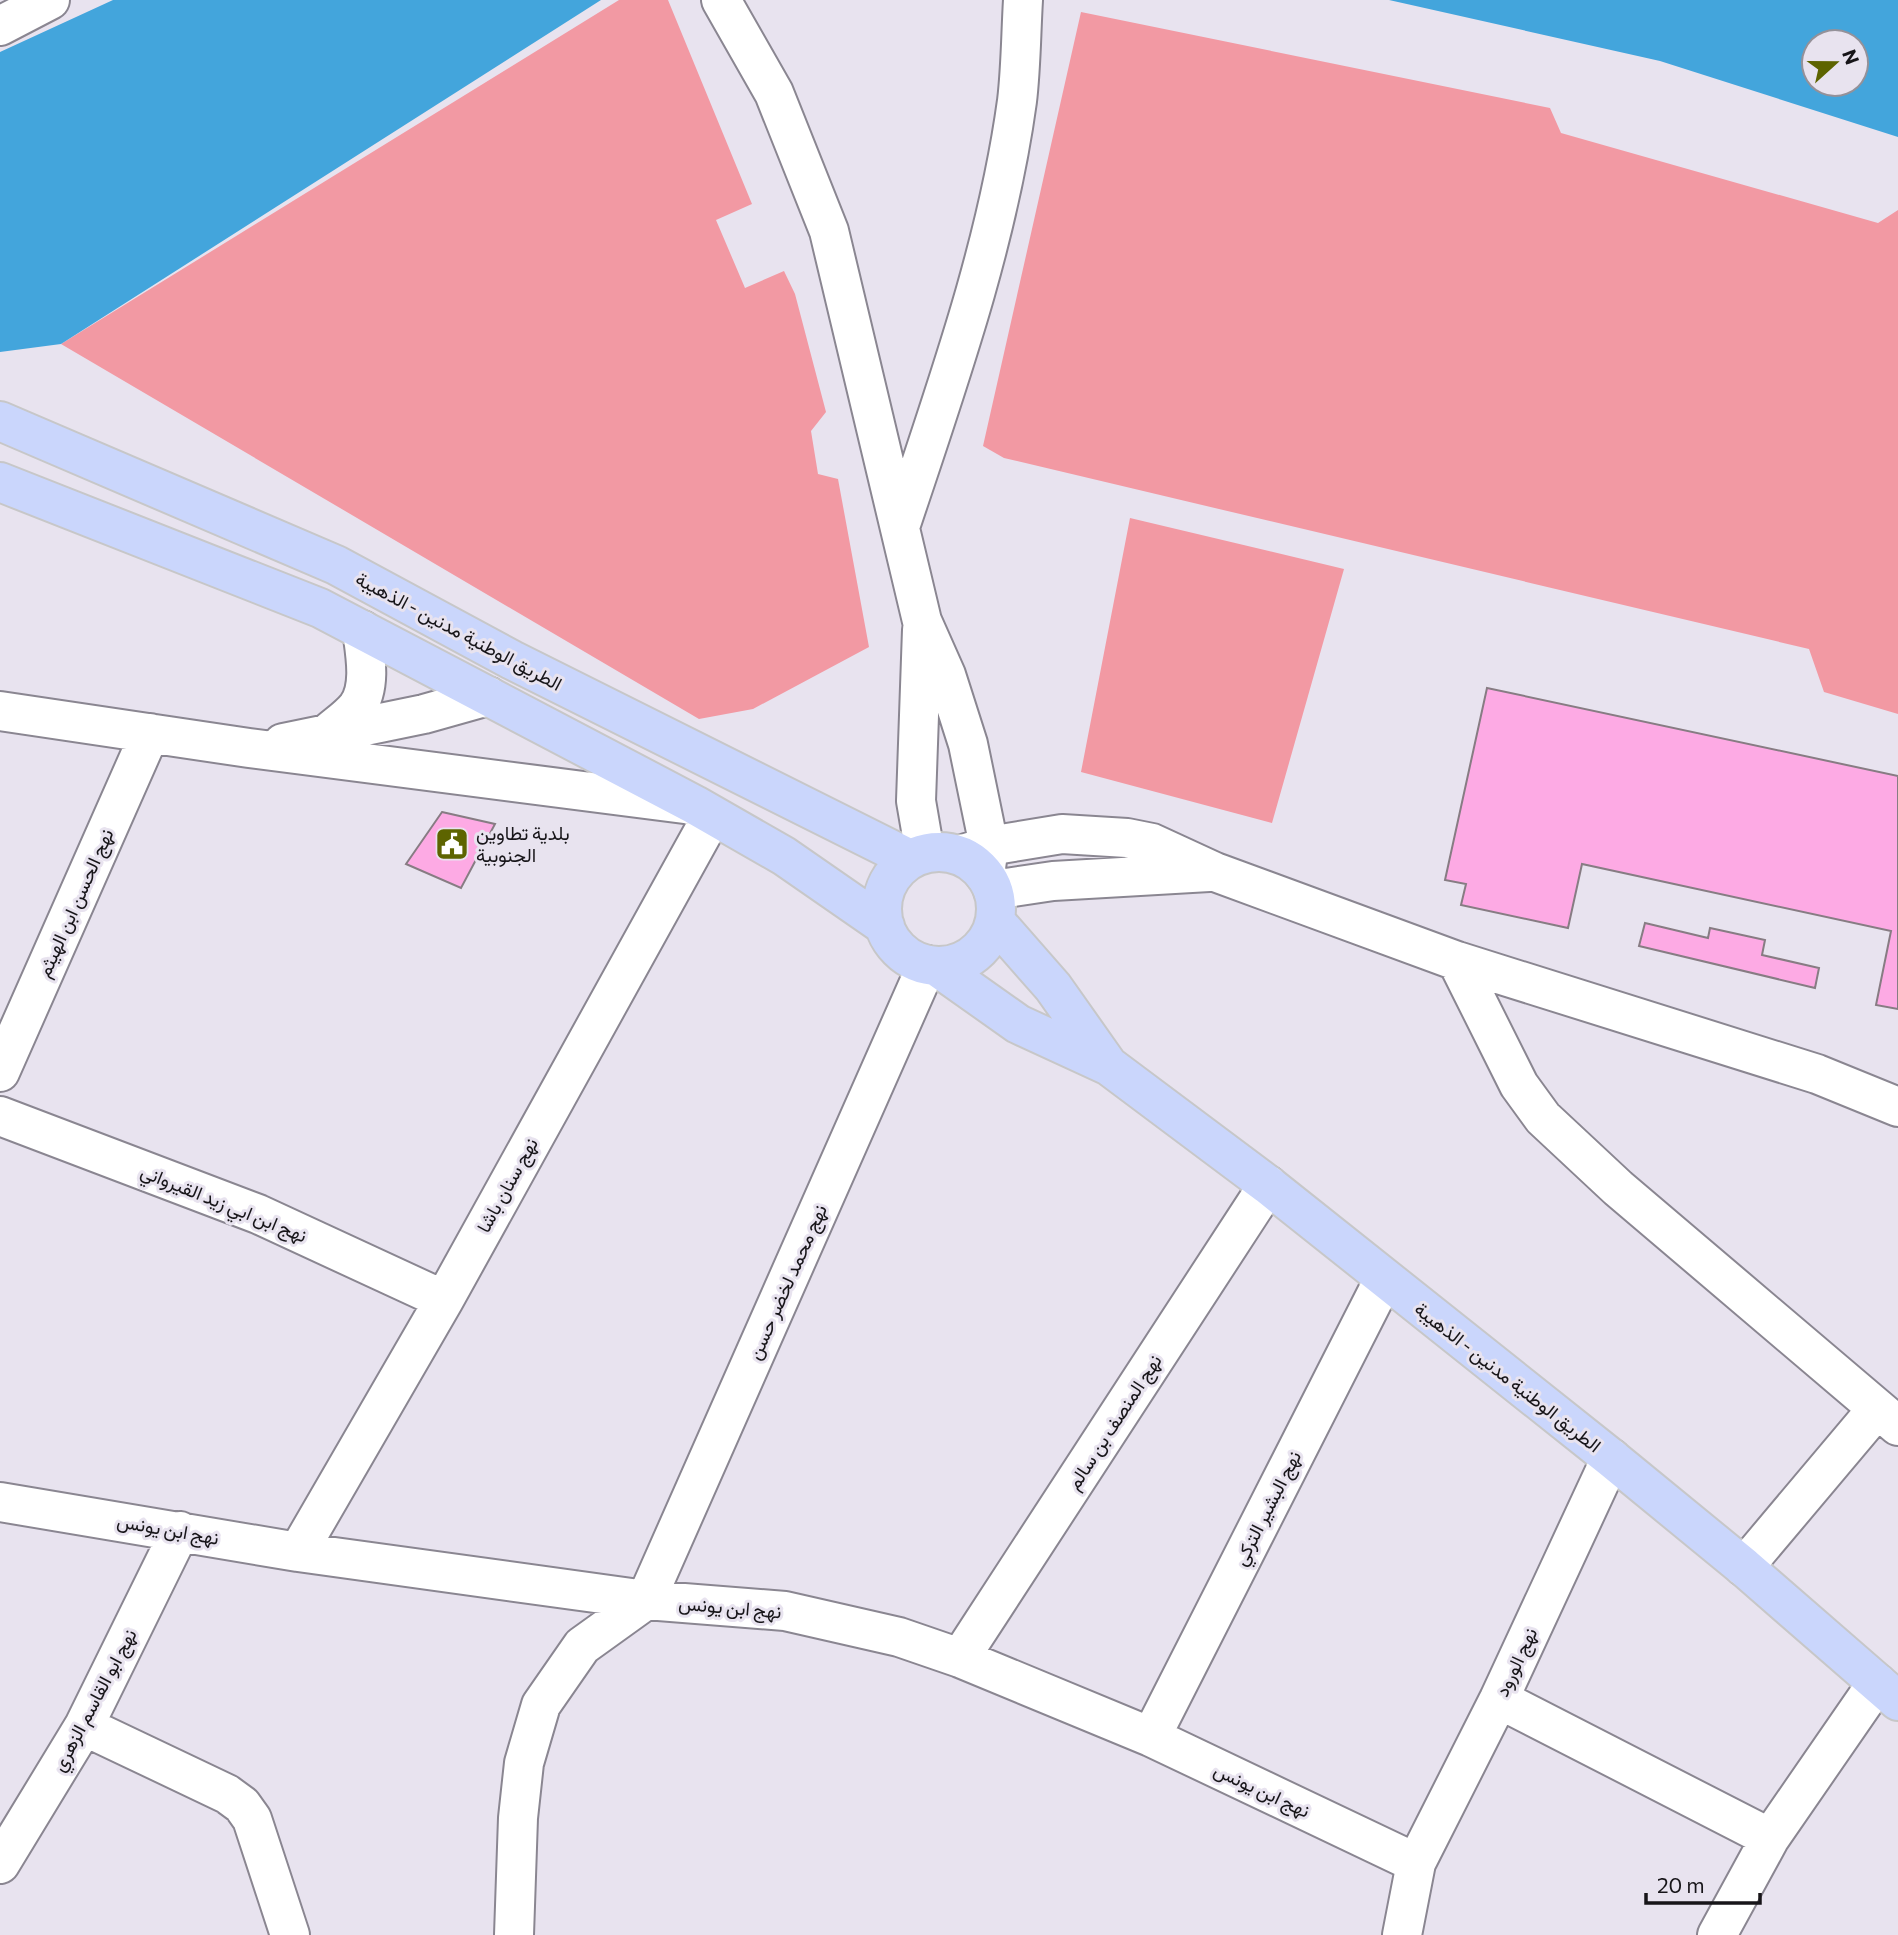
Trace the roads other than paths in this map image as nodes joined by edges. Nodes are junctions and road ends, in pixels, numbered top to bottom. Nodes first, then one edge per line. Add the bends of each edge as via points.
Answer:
1 (50, 0) edge
2 (720, 0) edge
3 (1023, 0) edge
4 (0, 26) edge
5 (0, 421) edge
6 (0, 482) edge
7 (900, 527) junction
8 (922, 621) junction
9 (362, 631) junction
10 (512, 660) junction
11 (488, 696) junction
12 (0, 711) edge
13 (150, 733) junction
14 (328, 733) junction
15 (250, 748) junction
16 (703, 810) junction
17 (965, 871) junction
18 (885, 926) junction
19 (1457, 961) junction
20 (932, 965) junction
21 (1109, 1066) junction
22 (0, 1072) edge
23 (1898, 1107) edge
24 (0, 1116) edge
25 (1268, 1185) junction
26 (1384, 1279) junction
27 (444, 1300) junction
28 (1888, 1417) edge
29 (1611, 1458) junction
30 (0, 1502) edge
31 (180, 1531) junction
32 (298, 1552) junction
33 (1744, 1567) junction
34 (646, 1600) junction
35 (960, 1658) junction
36 (1888, 1692) edge
37 (1499, 1699) junction
38 (84, 1726) junction
39 (1151, 1737) junction
40 (1770, 1838) junction
41 (1416, 1863) junction
42 (0, 1864) edge
43 (290, 1935) edge
44 (514, 1935) edge
45 (1402, 1935) edge
46 (1717, 1935) edge

1 - 4 street
2 - 7 street via 774,93 829,231
3 - 7 street via 1008,157 973,297
5 - 10 main road, الطريق الوطنية مدنين - الذهيبة via 336,565
6 - 9 main road via 320,608
7 - 8 street
8 - 17 street via 946,675 968,744
8 - 17 street via 916,801
9 - 11 main road
9 - 14 street via 365,683 358,705
10 - 11 main road
10 - 17 main road, الطريق الوطنية مدنين - الذهيبة
11 - 14 street via 424,715
11 - 16 main road
12 - 13 street
13 - 15 street
13 - 22 street, نهج الحسن ابن الهيثم
14 - 15 street
15 - 16 street
16 - 18 main road via 784,856
16 - 27 street, نهج سنان باشا
17 - 18 main road via 898,869 883,896
17 - 19 street via 1053,881 1215,872
17 - 20 main road via 989,936 980,949 959,962
17 - 21 main road, الطريق الوطنية مدنين - الذهيبة
18 - 20 main road via 894,944 909,957
19 - 23 street via 1817,1074
19 - 28 street via 1519,1085 1544,1118 1618,1188
20 - 21 main road, الطريق الوطنية مدنين - الذهيبة via 1018,1024
20 - 34 street, نهج محمد لخضر حسن
21 - 25 main road, الطريق الوطنية مدنين - الذهيبة
24 - 27 street, نهج ابن ابي زيد القيرواني via 258,1214
25 - 26 main road, الطريق الوطنية مدنين - الذهيبة
25 - 35 street, نهج المنصف بن سالم
26 - 29 main road, الطريق الوطنية مدنين - الذهيبة
26 - 39 street, نهج البشير التركي
27 - 32 street, نهج سنان باشا
28 - 33 street
29 - 33 main road, الطريق الوطنية مدنين - الذهيبة
29 - 37 street, نهج الورود
30 - 31 street, نهج ابن يونس
31 - 32 street, نهج ابن يونس
31 - 38 street, نهج ابو القاسم الزهري
32 - 34 street, نهج ابن يونس
33 - 36 main road, الطريق الوطنية مدنين - الذهيبة
34 - 35 street, نهج ابن يونس via 785,1611 899,1637
34 - 44 street via 582,1646 541,1705 524,1763
35 - 39 street, نهج ابن يونس
36 - 40 street
37 - 40 street
37 - 41 street, نهج الورود
38 - 42 street, نهج ابو القاسم الزهري
38 - 43 street via 242,1805 252,1819
39 - 41 street, نهج ابن يونس
40 - 46 street
41 - 45 street, نهج الورود

